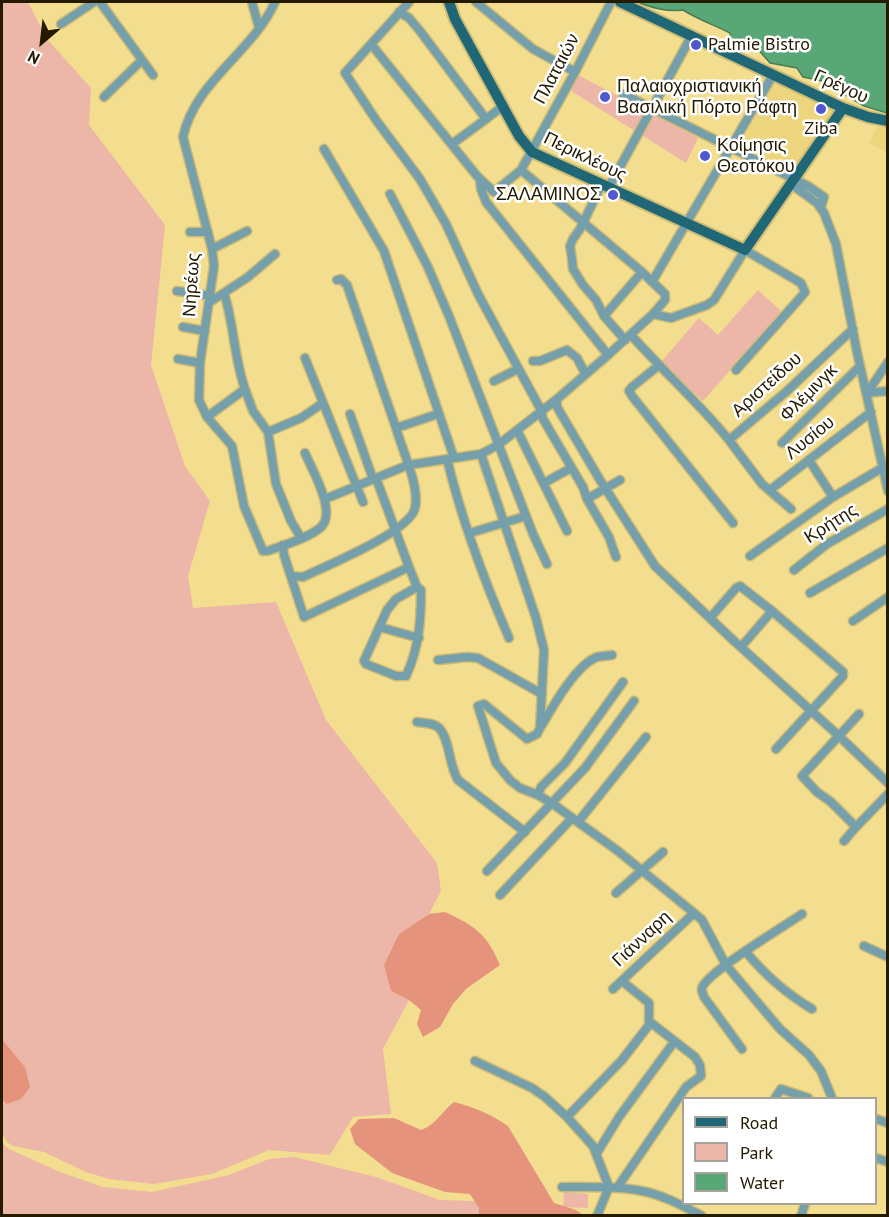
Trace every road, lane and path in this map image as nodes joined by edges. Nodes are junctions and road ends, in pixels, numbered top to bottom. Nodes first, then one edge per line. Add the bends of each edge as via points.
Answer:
1 (94, 2) edge
2 (100, 2) edge
3 (252, 2) edge
4 (275, 2) edge
5 (409, 2) edge
6 (449, 2) edge
7 (476, 2) edge
8 (611, 2) edge
9 (620, 2) edge
10 (399, 12) junction
11 (61, 24) dead end
12 (259, 28) junction
13 (692, 35) junction
14 (371, 44) junction
15 (142, 60) junction
16 (575, 72) junction
17 (153, 75) dead end
18 (773, 75) junction
19 (623, 94) dead end
20 (104, 97) dead end
21 (503, 106) junction
22 (843, 108) junction
23 (652, 110) junction
24 (486, 119) junction
25 (888, 121) edge
26 (452, 144) junction
27 (730, 148) junction
28 (324, 149) dead end
29 (532, 152) junction
30 (521, 170) junction
31 (480, 180) junction
32 (793, 182) junction
33 (605, 185) junction
34 (390, 194) dead end
35 (584, 222) junction
36 (686, 224) junction
37 (247, 231) dead end
38 (190, 232) dead end
39 (208, 232) junction
40 (212, 249) junction
41 (745, 250) junction
42 (275, 254) dead end
43 (642, 272) junction
44 (337, 280) dead end
45 (652, 282) junction
46 (177, 291) dead end
47 (224, 293) junction
48 (210, 299) junction
49 (653, 314) junction
50 (604, 316) junction
51 (183, 327) dead end
52 (853, 329) junction
53 (205, 331) junction
54 (628, 338) junction
55 (608, 355) junction
56 (305, 358) dead end
57 (178, 359) dead end
58 (533, 361) dead end
59 (888, 362) edge
60 (200, 363) junction
61 (658, 366) junction
62 (860, 366) junction
63 (518, 369) junction
64 (736, 370) dead end
65 (585, 374) junction
66 (494, 381) dead end
67 (245, 389) junction
68 (888, 391) edge
69 (867, 393) junction
70 (557, 399) junction
71 (323, 403) junction
72 (541, 410) junction
73 (870, 412) junction
74 (350, 414) dead end
75 (438, 414) junction
76 (207, 417) junction
77 (396, 428) junction
78 (517, 430) junction
79 (268, 432) junction
80 (729, 440) junction
81 (782, 444) dead end
82 (498, 445) junction
83 (305, 453) dead end
84 (481, 454) junction
85 (451, 459) junction
86 (809, 460) junction
87 (408, 465) junction
88 (571, 468) junction
89 (882, 468) junction
90 (375, 479) junction
91 (621, 480) dead end
92 (544, 483) junction
93 (357, 487) junction
94 (605, 488) junction
95 (770, 490) junction
96 (888, 491) edge
97 (833, 497) junction
98 (587, 499) junction
99 (325, 500) junction
100 (363, 502) dead end
101 (791, 509) dead end
102 (888, 509) edge
103 (526, 516) junction
104 (733, 523) dead end
105 (503, 524) junction
106 (567, 531) dead end
107 (395, 532) junction
108 (470, 533) junction
109 (301, 538) junction
110 (283, 545) junction
111 (888, 548) edge
112 (750, 556) dead end
113 (616, 557) dead end
114 (548, 564) dead end
115 (409, 567) junction
116 (794, 570) dead end
117 (291, 576) junction
118 (417, 587) junction
119 (810, 593) dead end
120 (888, 597) edge
121 (772, 611) junction
122 (710, 618) junction
123 (853, 621) dead end
124 (379, 627) junction
125 (419, 638) junction
126 (509, 638) dead end
127 (741, 647) junction
128 (612, 655) dead end
129 (438, 660) dead end
130 (623, 682) dead end
131 (542, 694) junction
132 (634, 701) dead end
133 (811, 710) junction
134 (859, 714) dead end
135 (417, 722) dead end
136 (540, 728) junction
137 (839, 736) junction
138 (646, 737) dead end
139 (776, 749) dead end
140 (888, 783) edge
141 (888, 794) edge
142 (538, 795) junction
143 (553, 804) junction
144 (575, 820) junction
145 (856, 827) junction
146 (525, 832) junction
147 (844, 841) dead end
148 (663, 852) dead end
149 (642, 869) junction
150 (487, 871) dead end
151 (616, 893) dead end
152 (500, 895) dead end
153 (694, 913) junction
154 (802, 914) dead end
155 (864, 946) dead end
156 (746, 952) junction
157 (888, 957) edge
158 (726, 965) junction
159 (622, 981) junction
160 (613, 989) dead end
161 (812, 1009) dead end
162 (650, 1022) junction
163 (674, 1042) junction
164 (742, 1049) dead end
165 (475, 1061) dead end
166 (776, 1097) edge
167 (805, 1097) edge
168 (832, 1097) edge
169 (567, 1117) junction
170 (597, 1153) junction
171 (562, 1187) dead end
172 (613, 1188) junction
173 (597, 1215) edge
174 (702, 1215) edge

1 - 11 street
2 - 15 street
3 - 12 street
4 - 12 street, Νηρέως
5 - 10 street
6 - 21 main road, Περικλέους
7 - 16 street via 532,49
8 - 16 street, Πλαταιών
9 - 13 main road, Γρέγου
10 - 14 street
10 - 24 street via 420,31
12 - 39 street, Νηρέως via 212,81 185,128 184,147
13 - 18 main road, Γρέγου
13 - 23 street, Αριστείδου
14 - 26 street
14 - 63 street via 346,69 346,76 420,180 446,224
15 - 17 street
15 - 20 street
16 - 29 street, Πλαταιών
18 - 22 main road, Γρέγου
18 - 27 street
19 - 23 street
21 - 24 street
21 - 29 main road, Περικλέους
22 - 25 main road, Γρέγου
22 - 32 main road
23 - 27 street
23 - 33 street, Αριστείδου
24 - 26 street
26 - 31 street
27 - 32 street
27 - 36 street
28 - 75 street via 384,251
29 - 30 street, Πλαταιών
29 - 33 main road, Περικλέους
30 - 31 street, Πλαταιών via 495,192
30 - 35 street
31 - 55 street via 486,202
32 - 41 main road
32 - 52 street via 821,207 836,244
33 - 35 street, Αριστείδου
33 - 36 main road, Περικλέους
34 - 82 street via 431,275
35 - 43 street
35 - 50 street, Αριστείδου via 570,246 573,269
36 - 41 main road, Περικλέους
36 - 45 street
37 - 40 street
38 - 39 street
39 - 40 street, Νηρέως
40 - 48 street, Νηρέως
41 - 49 street via 714,300 671,318
41 - 64 street via 801,283 805,292
42 - 47 street
43 - 45 street
43 - 50 street
44 - 77 street via 347,285
45 - 49 street via 665,300
46 - 48 street
47 - 48 street
47 - 67 street
48 - 53 street, Νηρέως
49 - 54 street
50 - 54 street, Αριστείδου
51 - 53 street
52 - 62 street
52 - 80 street, Αριστείδου
53 - 60 street, Νηρέως
54 - 55 street
54 - 61 street, Αριστείδου
55 - 65 street
56 - 71 street
57 - 60 street
58 - 65 street via 567,350 577,358
59 - 69 street
60 - 76 street, Νηρέως via 200,399
61 - 80 street, Αριστείδου
61 - 104 street via 632,387 632,396
62 - 69 street
62 - 81 street, Φλέμινγκ
63 - 66 street
63 - 72 street
65 - 70 street
67 - 76 street
67 - 79 street via 253,411
68 - 69 street
69 - 73 street
70 - 72 street
70 - 94 street
71 - 79 street via 301,418
71 - 93 street
72 - 78 street
72 - 88 street
73 - 86 street, Λυσίου
73 - 89 street
74 - 90 street
75 - 77 street
75 - 85 street
76 - 110 street, Νηρέως via 232,446 244,506 263,550
77 - 87 street
78 - 82 street
78 - 92 street
79 - 109 street via 276,484
80 - 95 street
82 - 84 street
82 - 103 street
83 - 99 street
84 - 85 street
84 - 105 street
85 - 87 street
85 - 108 street via 457,499
86 - 95 street, Λυσίου
86 - 97 street
87 - 90 street
87 - 107 street via 416,508
88 - 92 street
88 - 98 street
89 - 96 street
89 - 97 street
90 - 93 street
90 - 107 street
91 - 94 street
92 - 106 street
93 - 99 street
93 - 100 street
94 - 98 street
94 - 122 street via 656,566
95 - 101 street
97 - 112 street
98 - 113 street
99 - 109 street via 328,510 322,527
102 - 116 street, Κρήτης via 827,544
103 - 105 street
103 - 114 street
105 - 108 street
105 - 131 street via 544,650
107 - 115 street
107 - 117 street via 303,577
108 - 126 street
109 - 110 street
110 - 117 street
111 - 119 street
115 - 117 street via 304,617
115 - 118 street
118 - 124 street via 396,600
118 - 125 street via 421,591
120 - 123 street
121 - 122 street via 741,586
121 - 127 street
121 - 133 street via 843,672
122 - 127 street
124 - 125 street
124 - 125 street via 362,666 366,664 396,676 406,676
127 - 133 street
128 - 136 street via 596,658 581,670
129 - 131 street via 478,658
130 - 142 street
131 - 136 street
132 - 143 street
133 - 137 street
133 - 139 street
134 - 137 street
135 - 146 street via 440,728 458,780
136 - 142 street via 527,739 484,704 478,706 502,772 520,788
137 - 140 street
137 - 145 street via 802,776
138 - 144 street
141 - 145 street
142 - 143 street
143 - 144 street
143 - 146 street
144 - 149 street
144 - 152 street
145 - 147 street
146 - 150 street
148 - 149 street
149 - 151 street
149 - 153 street
153 - 158 street via 702,920
153 - 159 street, Γιάνναρη
154 - 156 street
155 - 157 street
156 - 158 street
156 - 161 street via 791,996
158 - 164 street via 702,991
158 - 168 street via 821,1071
159 - 160 street, Γιάνναρη
159 - 162 street via 649,1004
162 - 163 street
162 - 169 street via 622,1060
163 - 170 street
163 - 172 street via 695,1057 701,1076 686,1087
165 - 169 street via 532,1088
166 - 167 street via 781,1089
169 - 170 street
170 - 172 street
171 - 172 street
172 - 173 street
172 - 174 street via 642,1191

